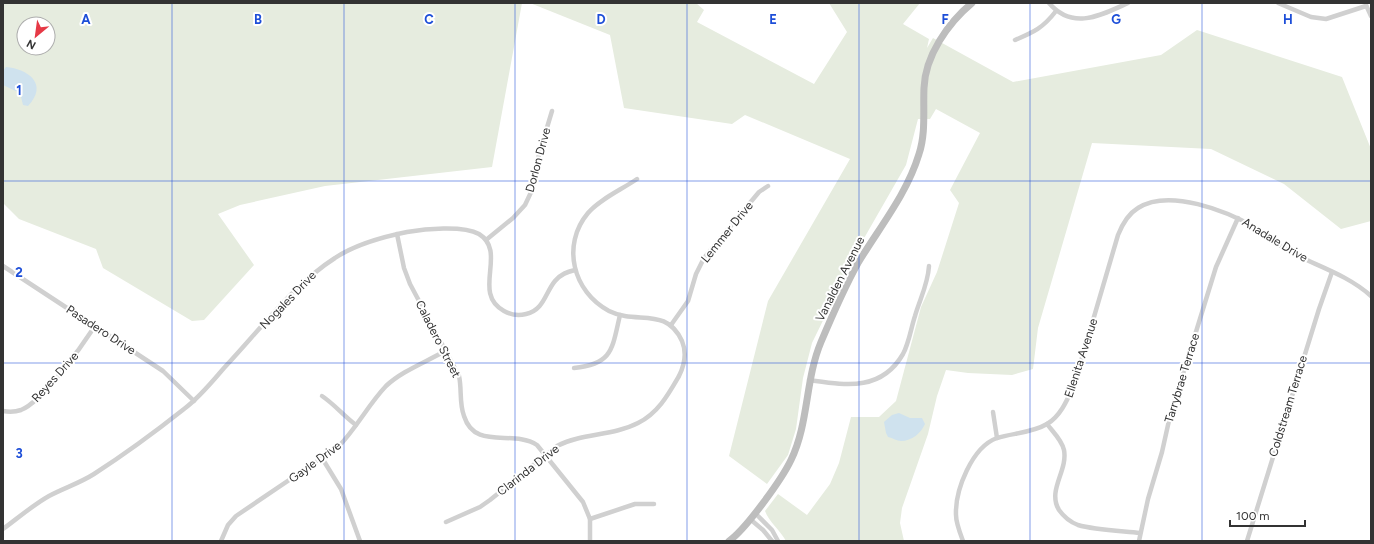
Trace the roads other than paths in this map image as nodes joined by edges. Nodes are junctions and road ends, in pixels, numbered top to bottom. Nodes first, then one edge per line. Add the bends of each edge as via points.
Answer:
1 (972, 3) edge
2 (1049, 3) edge
3 (1128, 3) edge
4 (1278, 3) edge
5 (1366, 4) edge
6 (1056, 11) junction
7 (1371, 16) edge
8 (1015, 40) dead end
9 (552, 111) dead end
10 (637, 179) dead end
11 (768, 186) dead end
12 (1129, 216) joint
13 (1238, 218) junction
14 (397, 234) junction
15 (486, 240) junction
16 (3, 266) edge
17 (929, 266) dead end
18 (575, 270) junction
19 (1332, 272) junction
20 (1371, 296) edge
21 (620, 315) junction
22 (671, 325) junction
23 (95, 326) junction
24 (445, 351) junction
25 (574, 368) dead end
26 (809, 380) junction
27 (322, 396) dead end
28 (194, 401) junction
29 (3, 411) edge
30 (993, 412) dead end
31 (1047, 424) junction
32 (356, 425) junction
33 (997, 438) junction
34 (545, 455) junction
35 (322, 458) junction
36 (654, 504) dead end
37 (755, 513) junction
38 (590, 519) junction
39 (750, 519) junction
40 (446, 522) dead end
41 (3, 530) edge
42 (1140, 533) junction
43 (221, 541) edge
44 (360, 541) edge
45 (590, 541) edge
46 (729, 541) edge
47 (772, 541) edge
48 (778, 541) edge
49 (963, 541) edge
50 (1139, 541) edge
51 (1247, 541) edge

1 - 26 main road, Vanalden Avenue via 947,30 929,64 924,84 922,139 917,160 903,190 857,264 819,347
2 - 6 street
3 - 6 street via 1098,17 1081,19
4 - 5 street via 1311,17 1326,19
5 - 7 street
6 - 8 street via 1045,25
9 - 15 street, Dorlon Drive via 539,154 533,188 525,205
10 - 18 street via 595,206 581,224 574,242
11 - 22 street, Lemmer Drive via 759,192 704,258 688,301
12 - 13 street, Anadale Drive via 1137,208 1164,201 1206,206
12 - 31 street, Ellenita Avenue via 1118,235 1074,384 1057,416
13 - 19 street, Anadale Drive via 1283,248
13 - 42 street, Tarrybrae Terrace via 1216,267 1170,416
14 - 15 street, Nogales Drive via 461,229 480,234
14 - 24 street, Caladero Street via 410,284
14 - 28 street, Nogales Drive via 351,250 314,273
15 - 18 street via 491,254 488,286 490,295 494,303 507,313 524,315 531,312 544,302 556,279
16 - 23 street, Pasadero Drive
17 - 26 street via 927,281 907,344 896,363 883,375 859,385
18 - 21 street via 583,290 609,311
19 - 20 street, Anadale Drive via 1349,280
19 - 51 street, Coldstream Terrace
21 - 22 street via 657,319
21 - 25 street via 609,354 594,365
22 - 34 street, Clarinda Drive via 678,332 685,357 682,369 662,404 639,423 567,441
23 - 28 street, Pasadero Drive via 164,371
23 - 29 street, Reyes Drive via 76,355 31,405 16,412
24 - 32 street, Gayle Drive via 395,379 380,393
24 - 34 street, Caladero Street via 459,376 462,410 469,426 486,437 529,440
26 - 37 main road, Vanalden Avenue via 800,436 791,460
27 - 32 street
28 - 41 street, Nogales Drive via 96,472 48,497
30 - 33 street
31 - 33 street, Ellenita Avenue
31 - 42 street via 1064,451 1055,493 1056,504 1064,517 1078,525
32 - 35 street, Gayle Drive via 338,447
33 - 49 street, Ellenita Avenue via 972,459 964,474 956,515
34 - 38 street, Caladero Street via 583,502
34 - 40 street, Clarinda Drive via 485,503
35 - 43 street, Gayle Drive via 236,516 228,525
35 - 44 street via 341,489
36 - 38 street via 635,504
37 - 39 main road, Vanalden Avenue
37 - 48 street via 772,530
38 - 45 street, Caladero Street
39 - 46 main road, Vanalden Avenue
39 - 47 street
42 - 50 street, Tarrybrae Terrace

